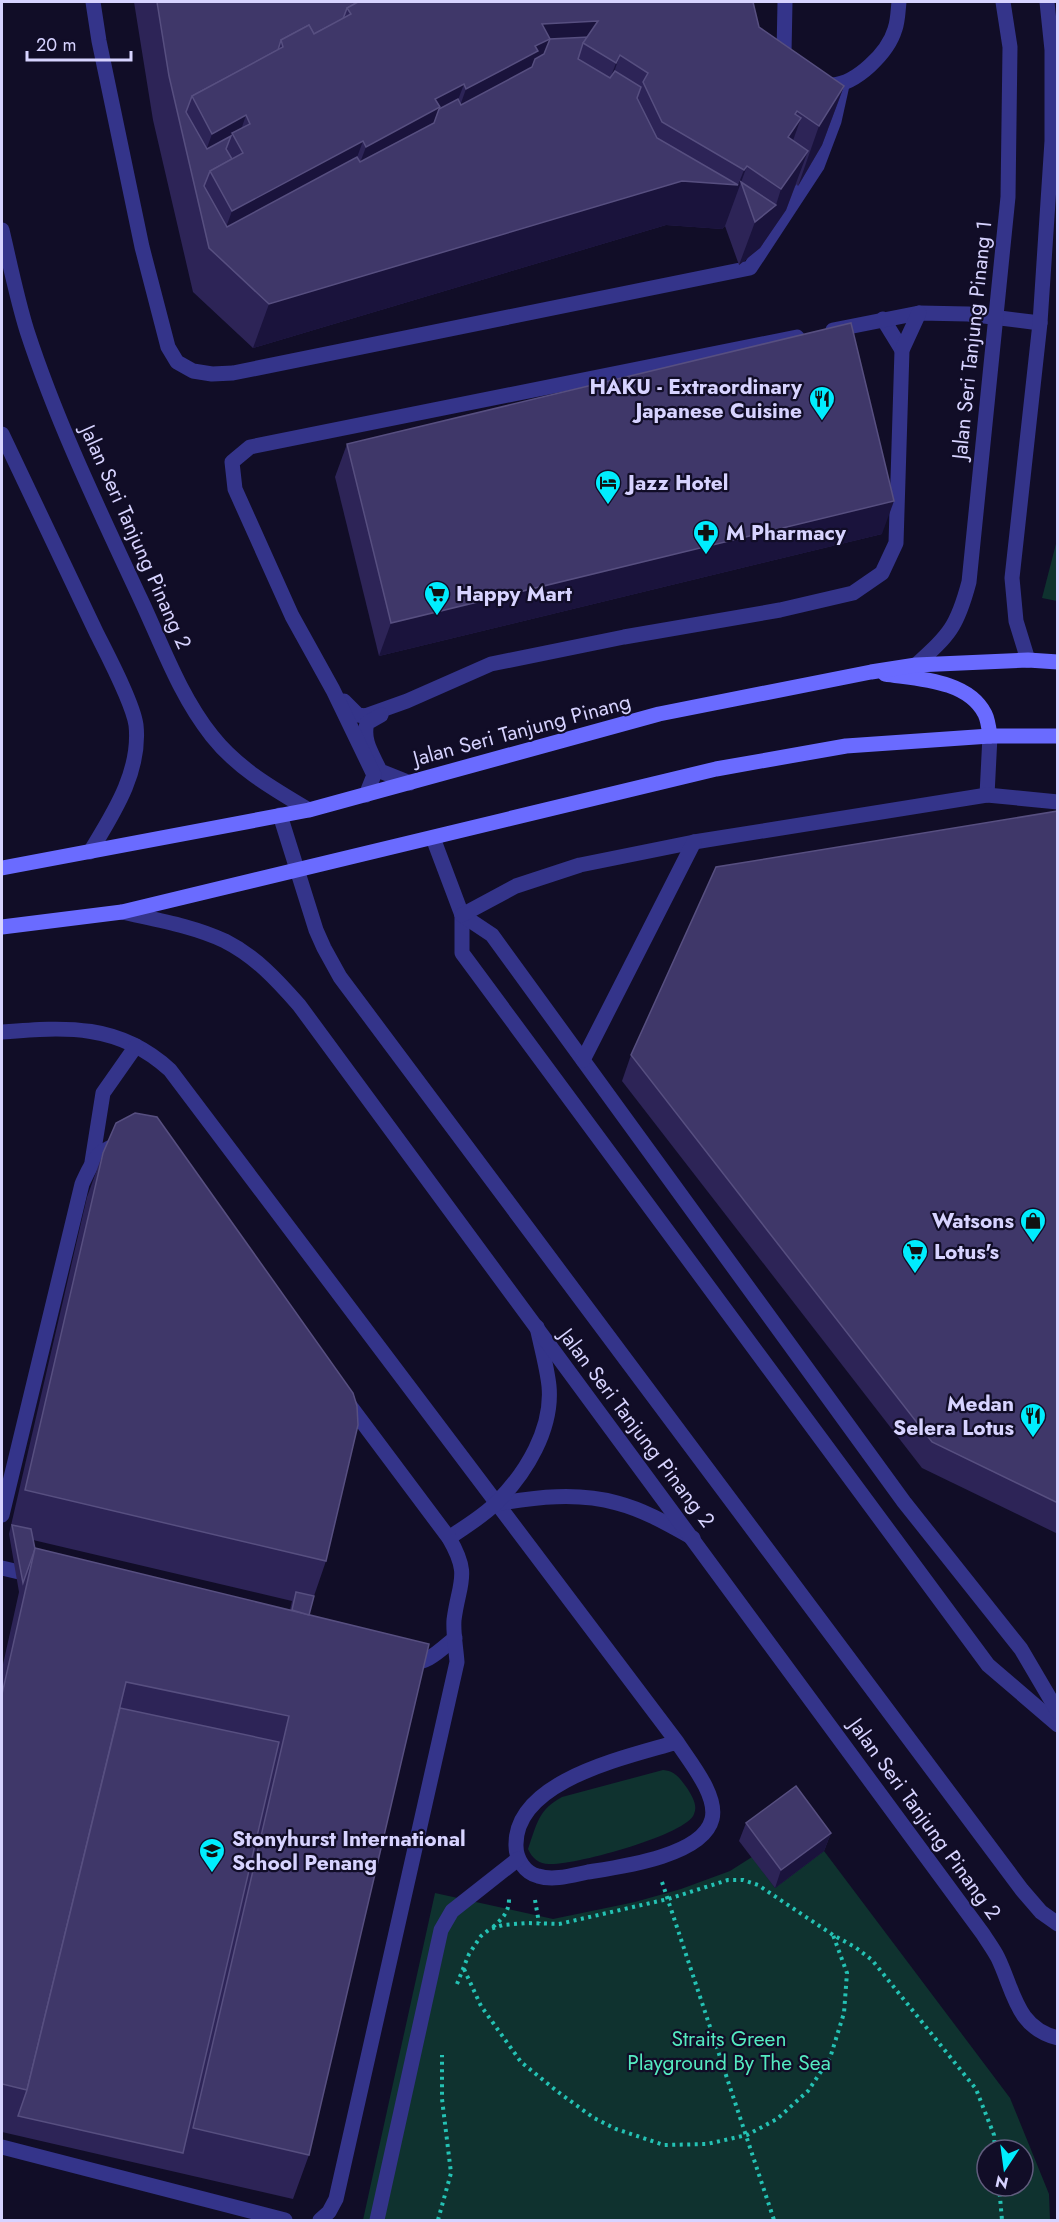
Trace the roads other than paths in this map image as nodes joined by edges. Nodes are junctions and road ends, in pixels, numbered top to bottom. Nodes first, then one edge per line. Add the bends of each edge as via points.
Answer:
1 (93, 2) edge
2 (785, 2) edge
3 (899, 2) edge
4 (1003, 2) edge
5 (1047, 2) edge
6 (1055, 49) edge
7 (793, 72) edge
8 (842, 85) junction
9 (821, 86) edge
10 (2, 230) edge
11 (919, 314) junction
12 (996, 317) junction
13 (883, 319) junction
14 (1041, 323) junction
15 (902, 350) junction
16 (2, 434) edge
17 (1028, 660) junction
18 (1058, 662) edge
19 (916, 665) junction
20 (871, 672) junction
21 (333, 690) junction
22 (407, 701) junction
23 (990, 736) junction
24 (1058, 736) edge
25 (410, 783) junction
26 (366, 795) junction
27 (987, 795) junction
28 (1058, 802) edge
29 (309, 810) junction
30 (280, 815) junction
31 (433, 838) junction
32 (694, 842) junction
33 (90, 852) junction
34 (2, 868) edge
35 (297, 871) junction
36 (122, 912) junction
37 (462, 915) junction
38 (2, 927) edge
39 (2, 1032) edge
40 (136, 1046) junction
41 (583, 1060) junction
42 (144, 1146) edge
43 (92, 1162) junction
44 (537, 1327) junction
45 (333, 1384) edge
46 (496, 1504) junction
47 (2, 1515) edge
48 (449, 1538) junction
49 (693, 1538) junction
50 (2, 1568) edge
51 (48, 1579) edge
52 (455, 1638) junction
53 (394, 1660) edge
54 (1058, 1712) edge
55 (1058, 1725) edge
56 (677, 1742) junction
57 (518, 1859) junction
58 (1058, 1924) edge
59 (1058, 2038) edge
60 (2, 2147) edge
61 (285, 2220) edge
62 (320, 2220) edge
63 (377, 2220) edge

1 - 8 street via 142,248 168,347 177,362 212,375 750,268 817,166
2 - 7 street via 784,53
3 - 8 street via 895,30 882,52 864,72
4 - 12 street, Jalan Seri Tanjung Pinang 1 via 1010,47 1008,197
5 - 6 street
6 - 14 street
8 - 9 street
10 - 29 street, Jalan Seri Tanjung Pinang 2 via 27,331 60,418 185,696 225,751 262,783
11 - 12 street
11 - 13 street
11 - 15 street
12 - 14 street
12 - 19 street, Jalan Seri Tanjung Pinang 1 via 969,582 956,623
13 - 15 street
13 - 21 street via 250,447 232,462 236,489 292,616
14 - 17 street via 1012,578 1016,621
15 - 22 street via 896,543 882,573 853,593 780,610 491,664
16 - 33 street via 136,724 131,770 114,811
17 - 18 main road, Jalan Seri Tanjung Pinang
17 - 19 main road, Jalan Seri Tanjung Pinang
19 - 20 main road, Jalan Seri Tanjung Pinang
20 - 23 main road via 956,688 974,698 986,714
20 - 25 main road, Jalan Seri Tanjung Pinang via 659,714
21 - 22 street via 358,715
21 - 26 street via 374,775
22 - 25 street via 367,723 364,735 380,771
23 - 24 main road
23 - 27 street
23 - 31 main road via 846,746 716,769
25 - 26 main road, Jalan Seri Tanjung Pinang
26 - 29 main road, Jalan Seri Tanjung Pinang
27 - 28 street
27 - 32 street
29 - 30 main road, Jalan Seri Tanjung Pinang
30 - 33 main road, Jalan Seri Tanjung Pinang
30 - 35 street, Jalan Seri Tanjung Pinang 2
31 - 35 main road
31 - 37 street
32 - 37 street via 580,865 516,886
32 - 41 street
33 - 34 main road, Jalan Seri Tanjung Pinang
35 - 36 main road
35 - 58 street, Jalan Seri Tanjung Pinang 2 via 324,948 340,977 1022,1890
36 - 38 main road
36 - 44 street, Jalan Seri Tanjung Pinang 2 via 183,926 225,941 275,978
37 - 41 street via 492,935
37 - 55 street via 462,953 469,963 988,1665
39 - 40 street via 57,1028 102,1032
40 - 43 street via 103,1093
40 - 46 street via 170,1070
41 - 54 street via 904,1502 1021,1649
42 - 43 street via 123,1144 104,1149
43 - 47 street via 82,1184
44 - 46 street via 549,1387 548,1413 529,1461
44 - 49 street, Jalan Seri Tanjung Pinang 2
45 - 48 street
46 - 48 street
46 - 49 street via 559,1497 616,1502
46 - 56 street
48 - 52 street via 463,1569 454,1620
49 - 59 street, Jalan Seri Tanjung Pinang 2 via 983,1934 1025,2018 1034,2028
50 - 51 street
52 - 53 street via 416,1664
52 - 62 street via 457,1662 336,2199
56 - 57 street via 606,1764 552,1787 525,1814 517,1832
56 - 57 street via 713,1804 712,1819 705,1833 693,1842 655,1859 557,1877 538,1876
57 - 63 street via 452,1911 441,1930
60 - 61 street

